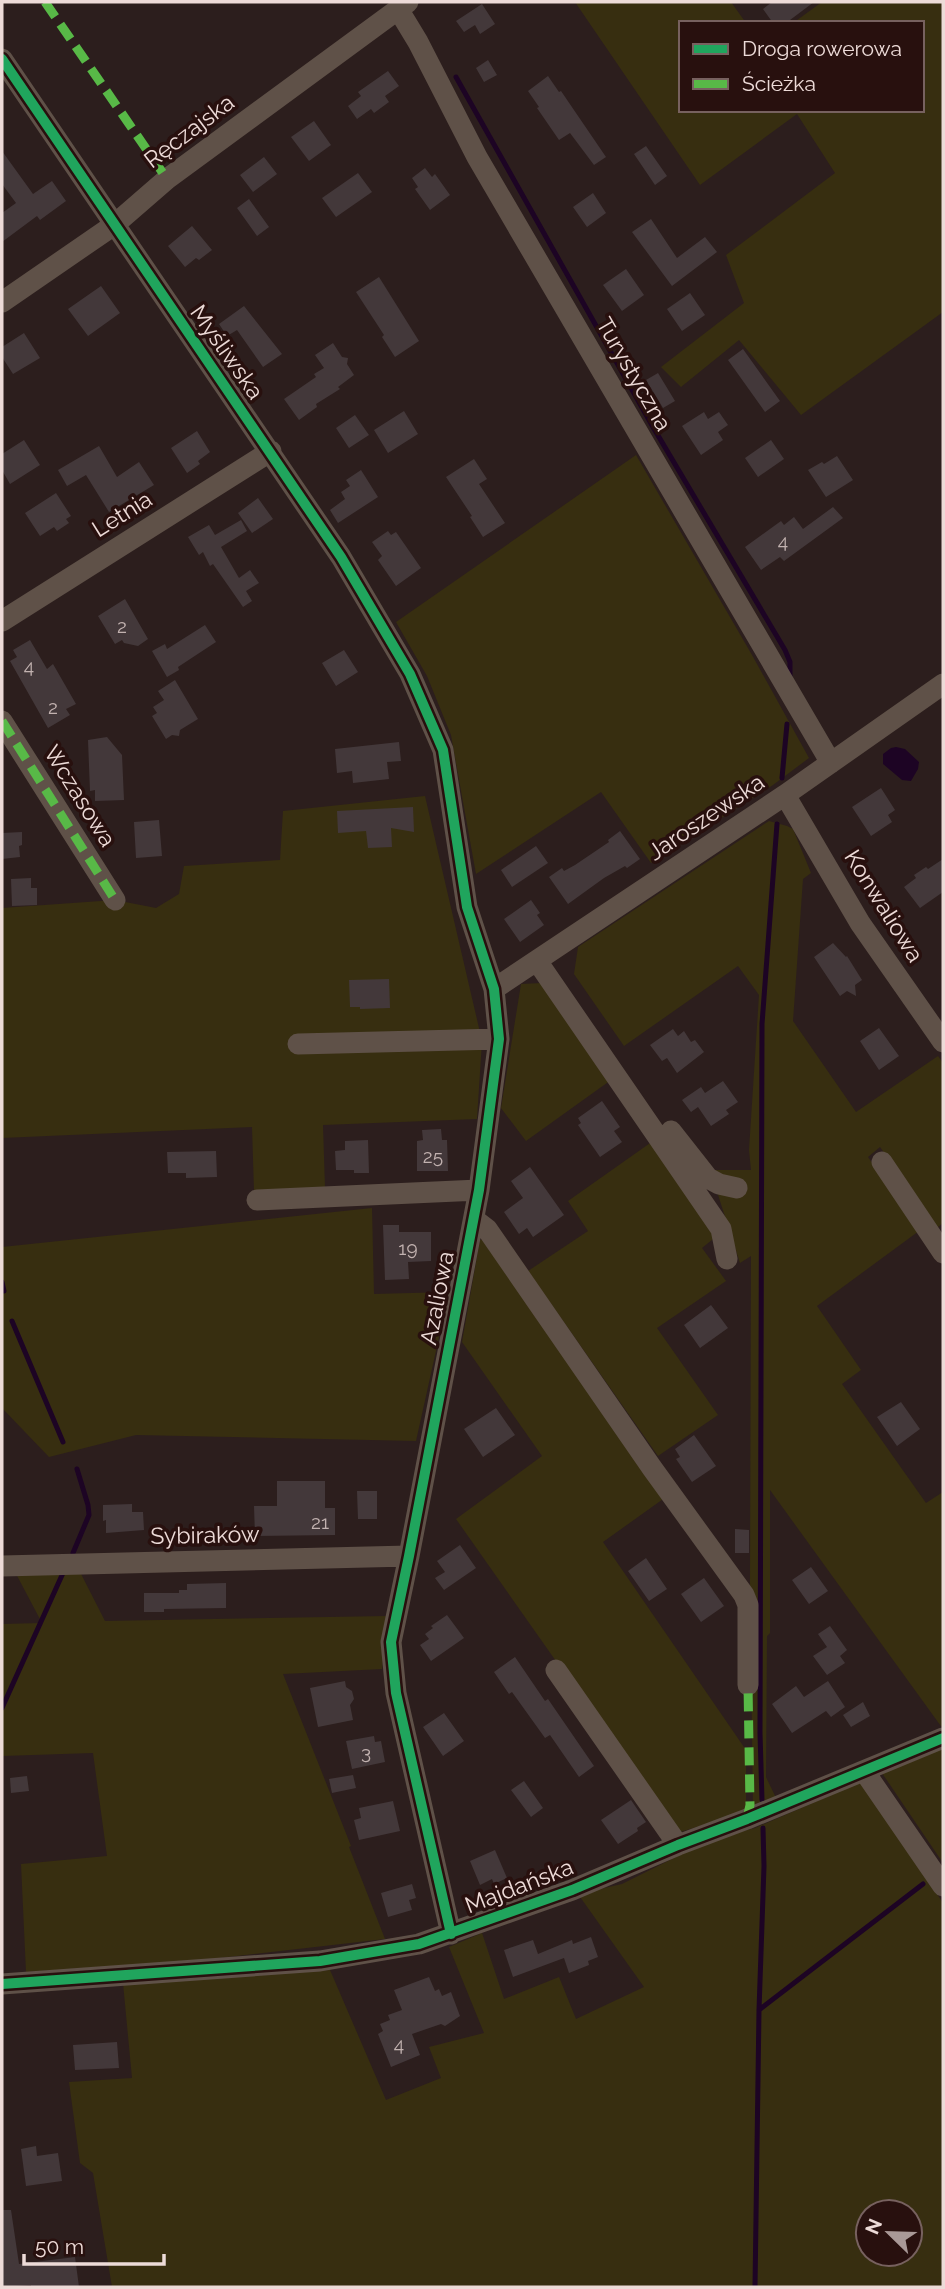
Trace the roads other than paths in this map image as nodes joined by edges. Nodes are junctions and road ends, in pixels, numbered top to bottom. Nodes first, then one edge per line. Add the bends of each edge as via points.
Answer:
1 (403, 5) edge
2 (2, 59) edge
3 (114, 225) junction
4 (2, 302) edge
5 (271, 452) junction
6 (2, 621) edge
7 (410, 674) joint
8 (943, 684) edge
9 (2, 721) edge
10 (831, 762) junction
11 (785, 795) junction
12 (115, 900) dead end
13 (543, 957) junction
14 (494, 989) junction
15 (499, 1039) junction
16 (943, 1042) edge
17 (298, 1044) dead end
18 (882, 1162) dead end
19 (737, 1188) dead end
20 (479, 1190) junction
21 (257, 1199) dead end
22 (474, 1219) junction
23 (943, 1253) edge
24 (727, 1259) dead end
25 (410, 1556) junction
26 (2, 1566) edge
27 (556, 1670) dead end
28 (748, 1685) dead end
29 (943, 1738) edge
30 (863, 1771) junction
31 (678, 1844) junction
32 (943, 1886) edge
33 (451, 1934) junction
34 (2, 1984) edge

1 - 3 street, Ręczajska via 167,179
1 - 10 street, Turystyczna via 484,169
2 - 3 street, Myśliwska
3 - 4 street, Ręczajska
3 - 5 street, Myśliwska
5 - 6 street, Letnia
5 - 7 street, Myśliwska via 341,557
7 - 14 street, Azaliowa via 443,750 467,907
8 - 10 street, Jaroszewska
9 - 12 street, Wczasowa
10 - 11 street, Jaroszewska
11 - 13 street, Jaroszewska
11 - 16 street, Konwaliowa via 860,923
13 - 14 street, Jaroszewska
13 - 19 street via 686,1152 708,1178
13 - 24 street via 721,1228
14 - 15 street, Azaliowa
15 - 17 street
15 - 20 street, Azaliowa
18 - 23 street
20 - 21 street
20 - 22 street, Azaliowa
22 - 25 street, Azaliowa
22 - 28 street via 487,1228 652,1468 736,1581 748,1605
25 - 26 street, Sybiraków
25 - 33 street, Azaliowa via 391,1642 396,1693
27 - 31 street
29 - 30 street, Majdańska
30 - 31 street, Majdańska
30 - 32 street
31 - 33 street, Majdańska via 572,1890
33 - 34 street, Majdańska via 320,1961

